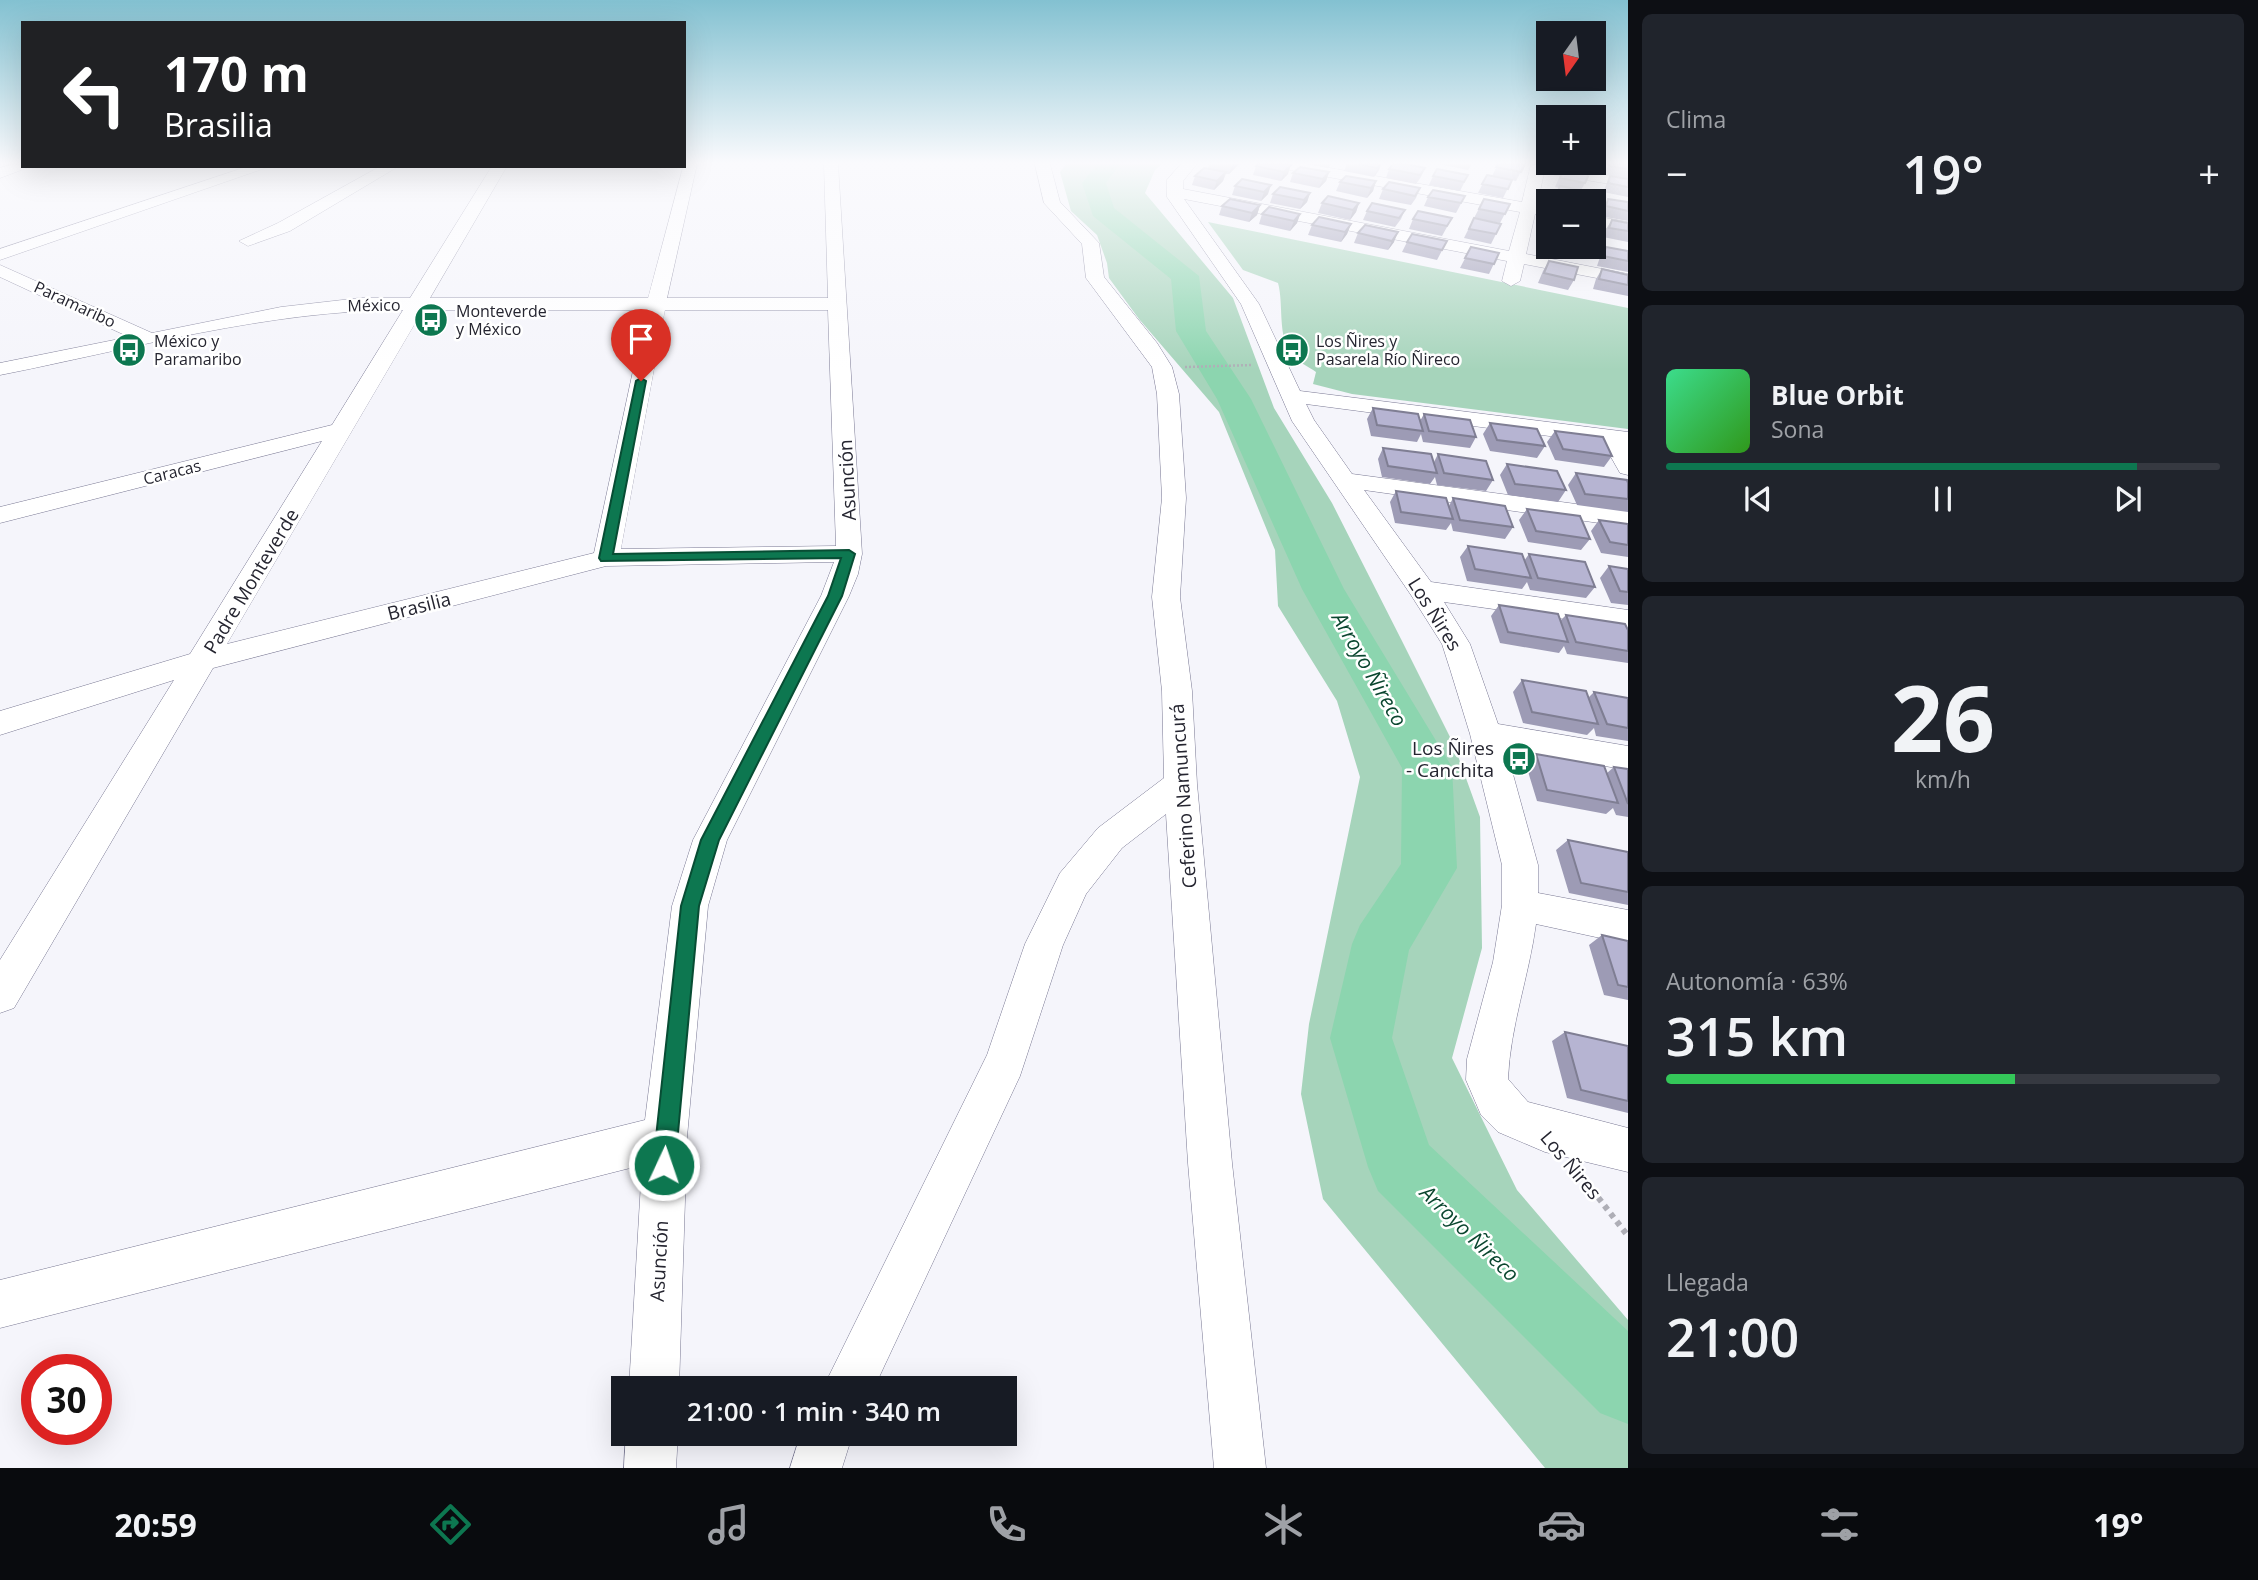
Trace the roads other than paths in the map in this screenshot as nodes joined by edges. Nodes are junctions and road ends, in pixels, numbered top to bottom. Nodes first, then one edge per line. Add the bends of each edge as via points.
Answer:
1 (67, 233) edge
2 (270, 233) edge
3 (460, 233) edge
4 (673, 233) edge
5 (834, 233) edge
6 (1080, 233) edge
7 (1198, 233) edge
8 (1390, 233) edge
9 (1523, 233) edge
10 (248, 241) dead end
11 (0, 255) edge
12 (1517, 257) junction
13 (0, 270) edge
14 (1628, 279) edge
15 (1511, 281) dead end
16 (417, 304) junction
17 (838, 304) junction
18 (656, 305) junction
19 (149, 339) junction
20 (0, 369) edge
21 (1292, 396) junction
22 (343, 429) junction
23 (1619, 438) edge
24 (1628, 468) edge
25 (1345, 480) junction
26 (0, 515) edge
27 (1628, 519) edge
28 (849, 554) junction
29 (606, 558) junction
30 (1422, 590) junction
31 (1628, 619) edge
32 (204, 660) junction
33 (0, 723) edge
34 (1486, 734) junction
35 (1628, 758) edge
36 (1181, 784) junction
37 (1520, 905) junction
38 (1628, 927) edge
39 (0, 995) edge
40 (665, 1137) junction
41 (1628, 1150) edge
42 (0, 1304) edge
43 (655, 1376) edge
44 (854, 1376) edge
45 (651, 1446) edge
46 (823, 1446) edge
47 (650, 1468) edge
48 (816, 1468) edge
49 (1240, 1468) edge

1 - 11 street
2 - 10 street
3 - 16 street, Padre Monteverde
4 - 18 street
5 - 17 street, Asunción
6 - 36 street, Ceferino Namuncurá via 1090,243 1095,278 1147,343 1162,367 1168,394 1174,498 1166,597
7 - 21 street, Los Ñires via 1250,304
8 - 12 street
9 - 12 street
12 - 14 street
12 - 15 street
13 - 19 street, Paramaribo
16 - 18 street, México
16 - 19 street, México via 323,307
16 - 22 street, Padre Monteverde
17 - 18 street, México
17 - 28 street, Asunción
18 - 29 street
19 - 20 street, México
21 - 23 street
21 - 25 street, Los Ñires via 1303,421
22 - 26 street, Caracas
22 - 32 street, Padre Monteverde
23 - 24 street
25 - 27 street
25 - 30 street, Los Ñires
28 - 29 street, Brasilia
28 - 40 street, Asunción via 835,596 710,840 690,906
29 - 32 street, Brasilia
30 - 31 street
30 - 34 street, Los Ñires via 1456,644
32 - 33 street, Brasilia
32 - 39 street, Padre Monteverde
34 - 35 street
34 - 37 street, Los Ñires via 1520,865
36 - 44 street via 1110,838 1073,884 1044,944 1005,1062
36 - 49 street, Ceferino Namuncurá via 1210,1163
37 - 38 street
37 - 41 street, Los Ñires via 1487,1080 1496,1100 1513,1116 1545,1130
40 - 42 street
40 - 43 street, Asunción
45 - 47 street
46 - 48 street

